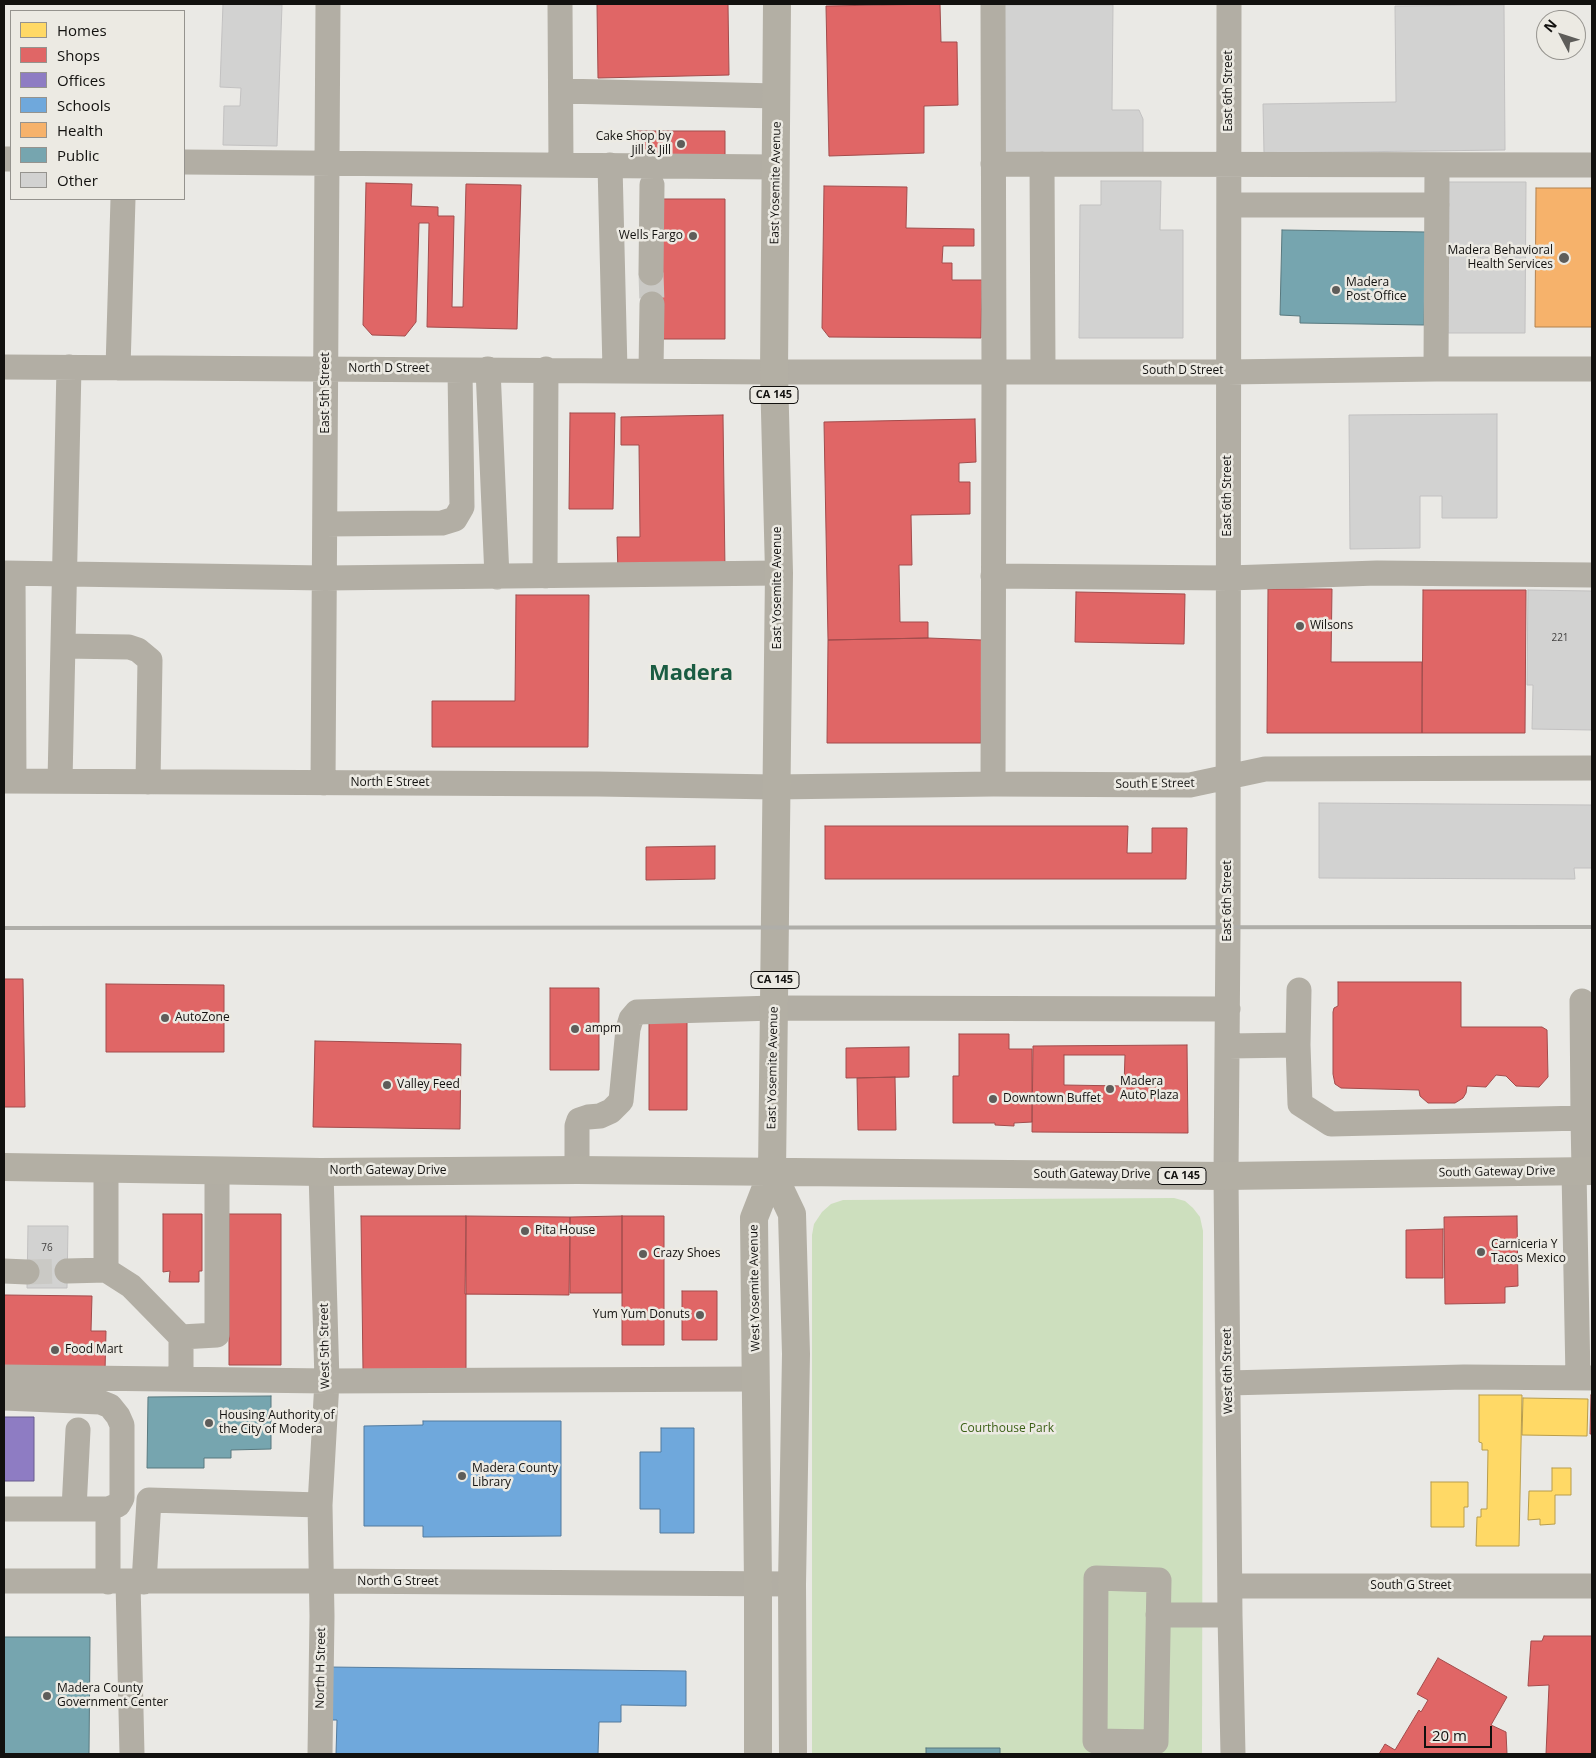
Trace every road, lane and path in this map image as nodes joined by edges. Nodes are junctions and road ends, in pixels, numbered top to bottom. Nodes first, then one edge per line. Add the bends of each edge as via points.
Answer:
1 (328, 4) edge
2 (560, 4) edge
3 (778, 4) edge
4 (992, 4) edge
5 (1229, 4) edge
6 (561, 91) junction
7 (777, 96) junction
8 (185, 162) edge
9 (327, 164) junction
10 (992, 164) junction
11 (1042, 164) junction
12 (561, 165) junction
13 (1229, 165) junction
14 (1437, 165) junction
15 (1592, 165) edge
16 (776, 167) junction
17 (610, 175) junction
18 (657, 176) junction
19 (123, 200) edge
20 (1229, 204) junction
21 (1437, 205) junction
22 (653, 269) tunnel mouth
23 (653, 306) tunnel mouth
24 (4, 366) edge
25 (70, 367) junction
26 (118, 368) junction
27 (1436, 368) junction
28 (326, 369) junction
29 (488, 369) junction
30 (546, 369) junction
31 (1592, 369) edge
32 (460, 370) junction
33 (615, 370) junction
34 (651, 370) junction
35 (1043, 370) junction
36 (994, 371) junction
37 (774, 372) junction
38 (1228, 372) junction
39 (325, 524) junction
40 (8, 573) edge
41 (779, 573) junction
42 (65, 574) junction
43 (1592, 575) edge
44 (545, 576) junction
45 (994, 576) junction
46 (497, 577) junction
47 (325, 578) junction
48 (1229, 578) junction
49 (63, 646) junction
50 (1592, 768) edge
51 (1228, 778) junction
52 (9, 781) edge
53 (60, 781) junction
54 (148, 782) junction
55 (323, 783) junction
56 (993, 784) junction
57 (775, 787) junction
58 (1299, 990) dead end
59 (1228, 998) junction
60 (1582, 1001) dead end
61 (775, 1008) junction
62 (1298, 1044) junction
63 (1228, 1046) junction
64 (1583, 1118) junction
65 (4, 1167) edge
66 (106, 1168) junction
67 (217, 1170) junction
68 (576, 1170) junction
69 (1584, 1171) edge
70 (321, 1172) junction
71 (772, 1172) junction
72 (1226, 1176) junction
73 (106, 1270) junction
74 (67, 1271) tunnel mouth
75 (181, 1337) junction
76 (4, 1377) edge
77 (180, 1378) junction
78 (1585, 1378) edge
79 (756, 1379) junction
80 (327, 1381) junction
81 (1228, 1383) junction
82 (4, 1398) edge
83 (78, 1430) dead end
84 (320, 1505) junction
85 (4, 1509) edge
86 (74, 1509) junction
87 (108, 1509) junction
88 (4, 1581) edge
89 (321, 1581) junction
90 (127, 1582) junction
91 (758, 1584) junction
92 (792, 1584) junction
93 (1230, 1586) junction
94 (1592, 1586) edge
95 (1158, 1615) junction
96 (1230, 1615) junction
97 (132, 1754) edge
98 (320, 1754) edge
99 (758, 1754) edge
100 (792, 1754) edge
101 (1233, 1754) edge

1 - 9 street, East 5th Street
2 - 6 street
3 - 7 main road, East Yosemite Avenue / CA 145
4 - 10 street
5 - 13 street, East 6th Street
6 - 7 street
6 - 12 street
7 - 16 main road, East Yosemite Avenue / CA 145
8 - 9 street
9 - 12 street
9 - 28 street, East 5th Street
10 - 11 street
10 - 36 street
11 - 13 street
11 - 35 street
12 - 17 street
13 - 14 street
13 - 20 street, East 6th Street
14 - 15 street
14 - 21 street
16 - 18 street
16 - 37 main road, East Yosemite Avenue / CA 145
17 - 18 street
17 - 33 street
18 - 22 street
19 - 26 street
20 - 21 street
20 - 38 street, East 6th Street
21 - 27 street
23 - 34 street
24 - 25 street, North D Street
25 - 26 street, North D Street
25 - 42 street
26 - 28 street, North D Street
27 - 31 street, South D Street
27 - 38 street, South D Street
28 - 32 street, North D Street
28 - 39 street, East 5th Street
29 - 30 street, North D Street
29 - 32 street, North D Street
29 - 46 street
30 - 33 street, North D Street
30 - 44 street
32 - 39 street via 462,507 455,519 442,523
33 - 34 street, North D Street
34 - 37 street, North D Street
35 - 36 street, South D Street
35 - 38 street, South D Street
36 - 37 street, South D Street
36 - 45 street
37 - 41 main road, East Yosemite Avenue / CA 145
38 - 48 street, East 6th Street
39 - 47 street, East 5th Street
40 - 42 street
40 - 52 street
41 - 44 street
41 - 57 main road, East Yosemite Avenue / CA 145
42 - 47 street
42 - 49 street
43 - 48 street via 1377,573
44 - 46 street
45 - 48 street
45 - 56 street
46 - 47 street
47 - 55 street, East 5th Street
48 - 51 street, East 6th Street
49 - 53 street
49 - 54 street via 129,647 150,660
50 - 51 street, South E Street via 1265,769
51 - 56 street, South E Street via 1190,785
51 - 59 street, East 6th Street
52 - 53 street, North E Street
53 - 54 street, North E Street
54 - 55 street, North E Street
55 - 57 street, North E Street
56 - 57 street, South E Street
57 - 61 main road, East Yosemite Avenue / CA 145
58 - 62 street
59 - 61 street
59 - 63 street, West 6th Street
60 - 64 street
61 - 68 street via 637,1012 628,1029 621,1101 600,1116 579,1120
61 - 71 main road, East Yosemite Avenue / CA 145
62 - 63 street
62 - 64 street via 1300,1104 1331,1124
63 - 72 street, West 6th Street
64 - 69 street
65 - 66 main road, North Gateway Drive
66 - 67 main road, North Gateway Drive
66 - 73 street
67 - 70 main road, North Gateway Drive
67 - 75 street via 217,1335
68 - 70 main road, North Gateway Drive
68 - 71 main road, North Gateway Drive
69 - 72 main road, South Gateway Drive / CA 145
69 - 78 street
70 - 80 street, West 5th Street
71 - 72 main road, South Gateway Drive / CA 145
71 - 79 main road, West Yosemite Avenue via 754,1218
71 - 92 main road via 792,1214 796,1354
72 - 81 street, West 6th Street
73 - 74 street
73 - 75 street via 131,1286
75 - 77 street
76 - 77 street
77 - 80 street
78 - 81 street via 1464,1377
79 - 80 street
79 - 91 main road, West Yosemite Avenue
80 - 84 street, West 5th Street
81 - 93 street, West 6th Street
82 - 87 street via 100,1402 110,1406 122,1425 122,1498 118,1505
83 - 86 street
84 - 89 street, West 5th Street
84 - 90 street via 149,1500
85 - 86 street
86 - 87 street
87 - 90 street
88 - 90 street, North G Street
89 - 90 street, North G Street
89 - 91 street, North G Street
89 - 98 street, North H Street
90 - 97 street
91 - 92 street, North G Street
91 - 99 main road, West Yosemite Avenue
92 - 100 main road
93 - 94 street, South G Street
93 - 96 street, West 6th Street
95 - 95 street via 1159,1580 1096,1578 1095,1741 1156,1742
95 - 96 street
96 - 101 street, West 6th Street

